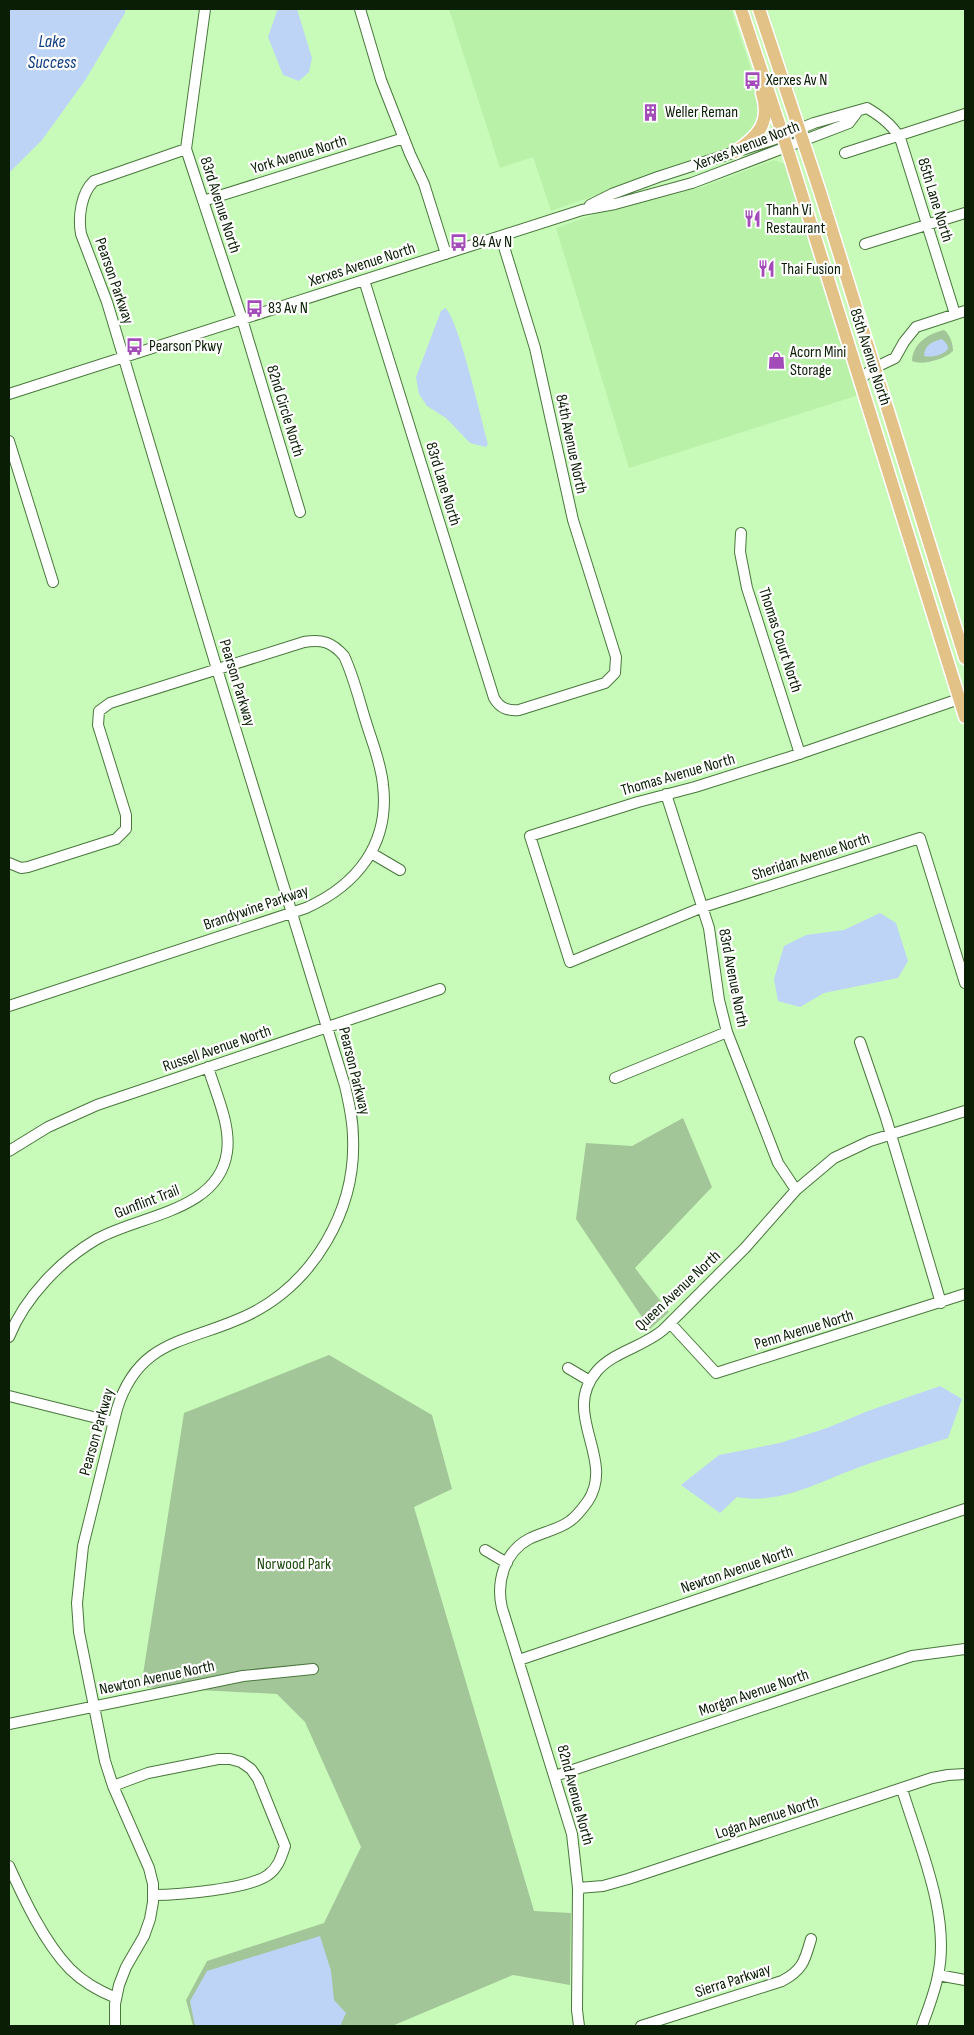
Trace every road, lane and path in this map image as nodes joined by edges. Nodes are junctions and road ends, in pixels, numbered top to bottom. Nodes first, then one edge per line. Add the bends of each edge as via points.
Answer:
1 (205, 9) edge
2 (360, 9) edge
3 (741, 9) edge
4 (759, 9) edge
5 (748, 32) junction
6 (863, 110) joint
7 (965, 114) edge
8 (801, 135) junction
9 (899, 136) junction
10 (404, 138) junction
11 (785, 141) junction
12 (186, 148) junction
13 (735, 152) junction
14 (845, 153) dead end
15 (202, 201) junction
16 (582, 210) junction
17 (965, 212) edge
18 (927, 225) junction
19 (501, 237) junction
20 (865, 244) dead end
21 (446, 254) junction
22 (364, 280) junction
23 (965, 311) edge
24 (955, 314) junction
25 (242, 319) junction
26 (124, 357) junction
27 (874, 368) junction
28 (860, 378) junction
29 (9, 394) edge
30 (9, 441) edge
31 (300, 512) dead end
32 (741, 533) dead end
33 (53, 582) dead end
34 (965, 658) edge
35 (217, 669) junction
36 (962, 697) edge
37 (494, 698) joint
38 (965, 717) edge
39 (800, 754) junction
40 (666, 794) junction
41 (371, 853) junction
42 (9, 863) edge
43 (400, 870) dead end
44 (703, 907) junction
45 (292, 913) junction
46 (570, 962) joint
47 (965, 983) edge
48 (440, 989) dead end
49 (9, 1006) edge
50 (327, 1028) junction
51 (727, 1032) junction
52 (860, 1042) dead end
53 (208, 1067) junction
54 (614, 1078) dead end
55 (965, 1111) edge
56 (891, 1135) junction
57 (9, 1151) edge
58 (796, 1190) junction
59 (965, 1294) edge
60 (941, 1302) junction
61 (670, 1323) junction
62 (9, 1337) edge
63 (568, 1368) dead end
64 (590, 1381) junction
65 (9, 1396) edge
66 (113, 1422) junction
67 (965, 1509) edge
68 (485, 1550) dead end
69 (506, 1563) junction
70 (502, 1608) joint
71 (965, 1649) edge
72 (518, 1660) junction
73 (313, 1669) dead end
74 (94, 1706) junction
75 (9, 1724) edge
76 (965, 1774) edge
77 (555, 1776) junction
78 (113, 1786) junction
79 (902, 1789) junction
80 (9, 1866) edge
81 (578, 1888) junction
82 (153, 1895) junction
83 (811, 1939) dead end
84 (938, 1975) junction
85 (965, 1980) edge
86 (116, 1998) junction
87 (673, 2021) edge
88 (115, 2026) edge
89 (579, 2026) edge
90 (641, 2026) edge
91 (922, 2026) edge

1 - 12 street, 83rd Avenue North
2 - 10 street via 381,80
3 - 5 main road, 85th Avenue North
4 - 8 main road, 85th Avenue North
5 - 11 main road, 85th Avenue North
5 - 13 main road via 750,58 764,100 764,114 758,134
6 - 8 street, Xerxes Avenue North via 844,113
6 - 9 street, 85th Lane North via 883,119
7 - 9 street
8 - 11 street, Xerxes Avenue North
8 - 27 main road, 85th Avenue North
9 - 14 street
9 - 18 street, 85th Lane North
10 - 15 street, York Avenue North
10 - 21 street via 424,184
11 - 13 street, Xerxes Avenue North
11 - 16 street, Xerxes Avenue North via 692,183
11 - 28 main road, 85th Avenue North
12 - 15 street, 83rd Avenue North
12 - 26 street, Pearson Parkway via 102,177 89,186 86,193 79,222 81,234
13 - 16 street, Xerxes Avenue North via 612,194
15 - 25 street, 83rd Avenue North
16 - 19 street, Xerxes Avenue North
17 - 18 street
18 - 20 street
18 - 24 street, 85th Lane North
19 - 21 street, Xerxes Avenue North
19 - 37 street, 84th Avenue North via 535,348 573,520 616,657 616,673 605,683 519,710 505,709
21 - 22 street, Xerxes Avenue North
22 - 25 street, Xerxes Avenue North
22 - 37 street, 83rd Lane North
23 - 24 street
24 - 27 street via 916,328 895,358
25 - 26 street, Xerxes Avenue North
25 - 31 street, 82nd Circle North
26 - 29 street, Xerxes Avenue North
26 - 35 street, Pearson Parkway
27 - 28 street
27 - 34 main road, 85th Avenue North
28 - 36 main road, 85th Avenue North
30 - 33 street
32 - 39 street, Thomas Court North via 740,552 747,588
35 - 41 street, Brandywine Parkway via 304,642 322,640 331,643 344,656 383,783 382,823
35 - 42 street, Brandywine Parkway via 110,703 99,711 98,725 126,815 126,829 122,835 28,867
35 - 45 street, Pearson Parkway
36 - 38 main road, 85th Avenue North
36 - 39 street, Thomas Avenue North
39 - 40 street, Thomas Avenue North
40 - 44 street, 83rd Avenue North
40 - 46 street, Thomas Avenue North via 530,836
41 - 43 street
41 - 45 street, Brandywine Parkway via 341,889
44 - 46 street, Sheridan Avenue North
44 - 47 street, Sheridan Avenue North via 920,838
44 - 51 street, 83rd Avenue North
45 - 49 street, Brandywine Parkway
45 - 50 street, Pearson Parkway
48 - 50 street, Russell Avenue North
50 - 53 street, Russell Avenue North
50 - 66 street, Pearson Parkway via 351,1112 353,1139 347,1191 327,1241 312,1263 274,1300 250,1314 177,1342 144,1360 122,1391
51 - 54 street
51 - 58 street, 83rd Avenue North via 778,1163
52 - 56 street
53 - 57 street, Russell Avenue North via 72,1115
53 - 62 street, Gunflint Trail via 227,1138 227,1153 217,1179 208,1190 185,1205 117,1230 80,1251 39,1289 19,1316
55 - 56 street, Queen Avenue North
56 - 58 street, Queen Avenue North via 834,1158
56 - 60 street
58 - 61 street, Queen Avenue North via 745,1248
59 - 60 street, Penn Avenue North
60 - 61 street, Penn Avenue North via 716,1373
61 - 64 street, Queen Avenue North via 652,1339 604,1363
63 - 64 street
64 - 69 street, Queen Avenue North via 583,1412 596,1468 590,1498 570,1522 527,1540
65 - 66 street
66 - 74 street, Pearson Parkway via 79,1575 79,1632
67 - 72 street, Newton Avenue North
68 - 69 street
69 - 70 street, Queen Avenue North via 500,1585
70 - 72 street, 82nd Avenue North
71 - 77 street, Morgan Avenue North via 912,1656
72 - 77 street, 82nd Avenue North
73 - 74 street, Newton Avenue North via 243,1676
74 - 75 street, Newton Avenue North
74 - 78 street, Pearson Parkway
76 - 79 street, Logan Avenue North via 932,1778
77 - 81 street, 82nd Avenue North via 572,1834
78 - 82 street, Pearson Parkway via 149,1868
78 - 82 street via 148,1773 218,1759 241,1762 258,1779 285,1846 276,1869 256,1881 191,1894
79 - 81 street, Logan Avenue North via 628,1879 604,1886
79 - 84 street via 937,1904 941,1948
80 - 86 street via 58,1955 86,1982
81 - 89 street, 82nd Avenue North
82 - 86 street, Pearson Parkway via 144,1936 126,1967
83 - 87 street, Sierra Parkway via 805,1960 792,1976
84 - 85 street
84 - 91 street
86 - 88 street, Pearson Parkway
87 - 90 street, Sierra Parkway

